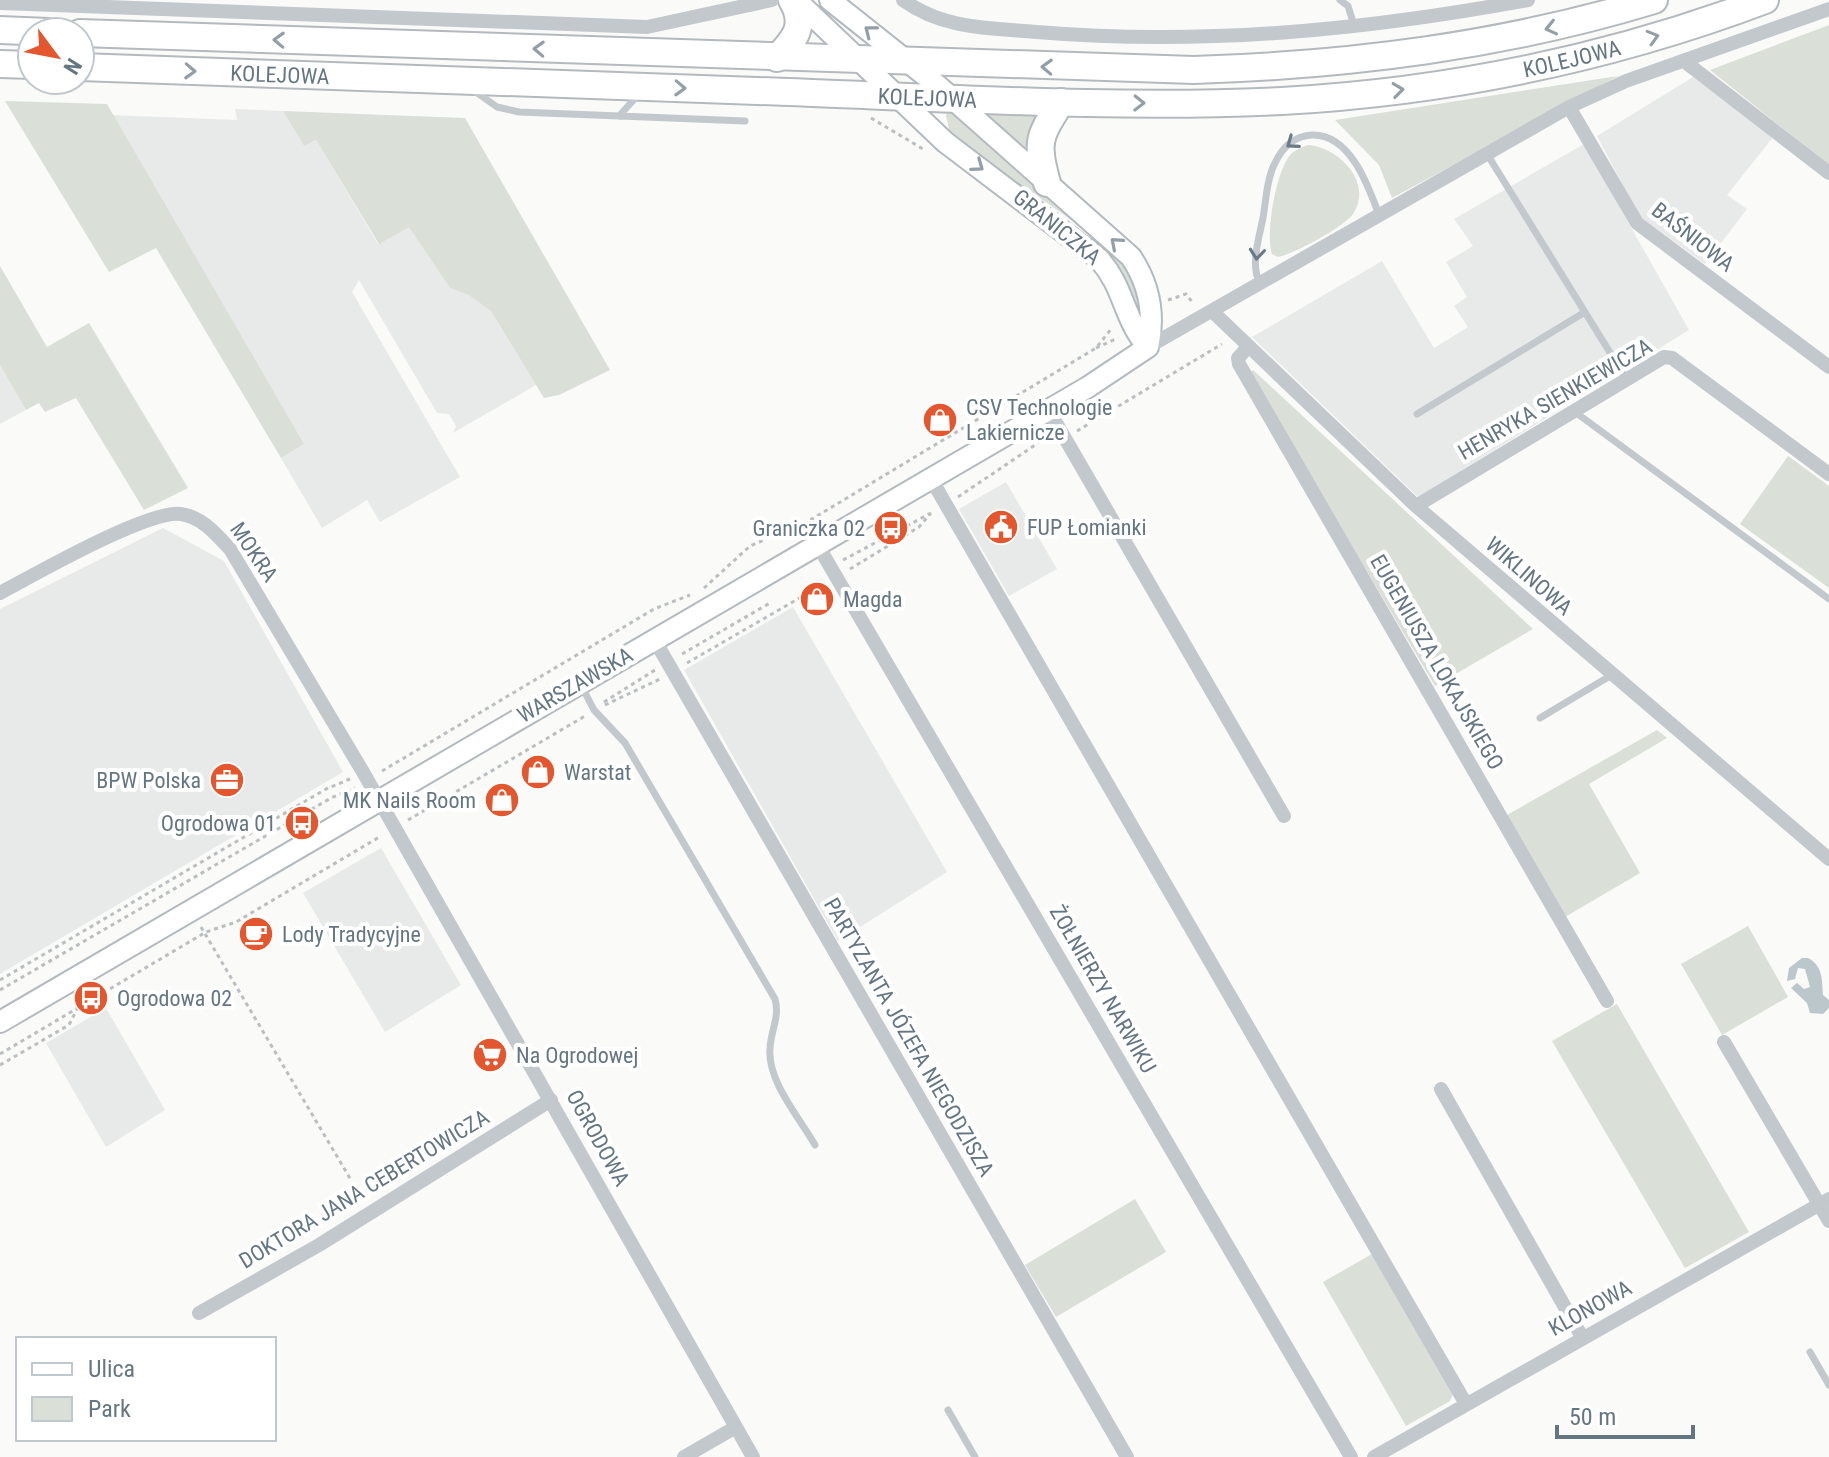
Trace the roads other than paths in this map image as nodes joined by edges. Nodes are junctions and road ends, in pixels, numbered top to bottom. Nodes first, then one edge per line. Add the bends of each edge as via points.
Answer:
1 (772, 0) edge
2 (794, 0) edge
3 (830, 0) edge
4 (903, 0) edge
5 (1340, 0) edge
6 (1528, 0) edge
7 (1654, 0) edge
8 (1765, 0) edge
9 (0, 3) edge
10 (195, 6) edge
11 (1829, 9) edge
12 (1354, 27) junction
13 (96, 34) edge
14 (777, 58) junction
15 (861, 61) junction
16 (1684, 61) junction
17 (910, 62) junction
18 (96, 68) edge
19 (462, 81) junction
20 (646, 87) junction
21 (898, 97) junction
22 (952, 98) junction
23 (1061, 102) junction
24 (1569, 107) junction
25 (619, 116) junction
26 (745, 121) dead end
27 (1487, 154) junction
28 (1829, 173) edge
29 (1047, 183) junction
30 (1379, 215) junction
31 (1260, 285) junction
32 (1585, 312) junction
33 (1208, 315) junction
34 (1148, 347) junction
35 (1248, 347) junction
36 (1829, 367) edge
37 (1627, 380) junction
38 (1048, 409) junction
39 (1575, 412) junction
40 (1417, 414) dead end
41 (1829, 474) edge
42 (930, 477) junction
43 (1416, 506) junction
44 (817, 544) junction
45 (0, 593) edge
46 (1829, 599) edge
47 (654, 639) junction
48 (1610, 676) junction
49 (580, 683) junction
50 (1540, 718) dead end
51 (379, 800) junction
52 (1284, 816) dead end
53 (1829, 859) edge
54 (1607, 1001) dead end
55 (0, 1022) edge
56 (1724, 1042) dead end
57 (1441, 1089) dead end
58 (551, 1100) junction
59 (815, 1145) dead end
60 (1824, 1202) edge
61 (1829, 1221) edge
62 (199, 1313) dead end
63 (1582, 1337) junction
64 (1810, 1352) dead end
65 (1829, 1385) edge
66 (1466, 1404) junction
67 (948, 1410) dead end
68 (736, 1427) junction
69 (684, 1457) edge
70 (753, 1457) edge
71 (975, 1457) edge
72 (1127, 1457) edge
73 (1351, 1457) edge
74 (1374, 1457) edge

1 - 10 street via 647,27
2 - 14 highway via 800,24 795,39
2 - 15 street, GRANICZKA
17 -> 3 street, GRANICZKA
4 - 12 street via 925,15 959,25 1095,38 1248,37
5 - 12 lane via 1348,6
6 - 12 street
7 -> 17 highway, KOLEJOWA via 1480,43 1335,63 1170,70
23 -> 8 highway, KOLEJOWA via 1283,101 1425,87 1621,46
9 - 10 street
11 - 16 street, KOLEJOWA
14 -> 13 highway, KOLEJOWA
14 - 15 highway, KOLEJOWA
15 - 17 highway, KOLEJOWA
15 - 21 street, GRANICZKA
16 - 24 street, KOLEJOWA
16 - 28 street
17 - 22 street, GRANICZKA
18 -> 19 highway, KOLEJOWA
19 - 20 highway, KOLEJOWA
19 - 25 lane via 484,100 519,112
20 -> 21 highway, KOLEJOWA
20 - 25 lane
21 - 22 highway, KOLEJOWA
21 -> 34 street, GRANICZKA via 945,142 1099,259 1118,282 1132,328
22 - 23 highway, KOLEJOWA
22 - 29 street, GRANICZKA
23 - 29 highway via 1038,151
24 - 27 street, KOLEJOWA
24 - 36 street, BAŚNIOWA via 1637,223
25 - 26 lane
27 - 30 street, KOLEJOWA
27 - 32 lane
34 -> 29 street, GRANICZKA via 1149,296 1143,275 1131,257
30 - 31 street, KOLEJOWA
30 -> 31 lane via 1357,165 1340,145 1324,135 1304,135 1285,146 1273,166 1259,235 1255,274
31 - 33 street, KOLEJOWA
32 - 37 lane
32 - 40 lane
33 - 34 street, KOLEJOWA
33 - 35 street, WIKLINOWA
34 - 38 street, WARSZAWSKA
35 - 43 street, WIKLINOWA
35 - 54 street, EUGENIUSZA LOKAJSKIEGO via 1239,364
37 - 39 street, HENRYKA SIENKIEWICZA
37 - 41 street, HENRYKA SIENKIEWICZA via 1664,357 1672,358
38 - 42 street, WARSZAWSKA
38 - 52 street
39 - 43 street, HENRYKA SIENKIEWICZA
39 - 46 lane
42 - 44 street, WARSZAWSKA
42 - 66 street
43 - 48 street, WIKLINOWA
44 - 47 street, WARSZAWSKA
44 - 73 street, ŻOŁNIERZY NARWIKU
45 - 51 street, MOKRA via 125,529 176,513 209,526 230,549 361,779
47 - 49 street, WARSZAWSKA
47 - 72 street, PARTYZANTA JÓZEFA NIEGODZISZA
48 - 50 lane
48 - 53 street, WIKLINOWA
49 - 51 street, WARSZAWSKA
49 - 59 lane via 594,710 625,743 775,999 779,1012 770,1048 772,1071
51 - 55 street, WARSZAWSKA
51 - 58 street, OGRODOWA
56 - 60 street
57 - 63 street
58 - 62 street, DOKTORA JANA CEBERTOWICZA
58 - 68 street, OGRODOWA
60 - 61 street
60 - 63 street, KLONOWA
63 - 66 street, KLONOWA
64 - 65 lane
66 - 74 street, KLONOWA
67 - 71 lane
68 - 69 street
68 - 70 street, OGRODOWA

